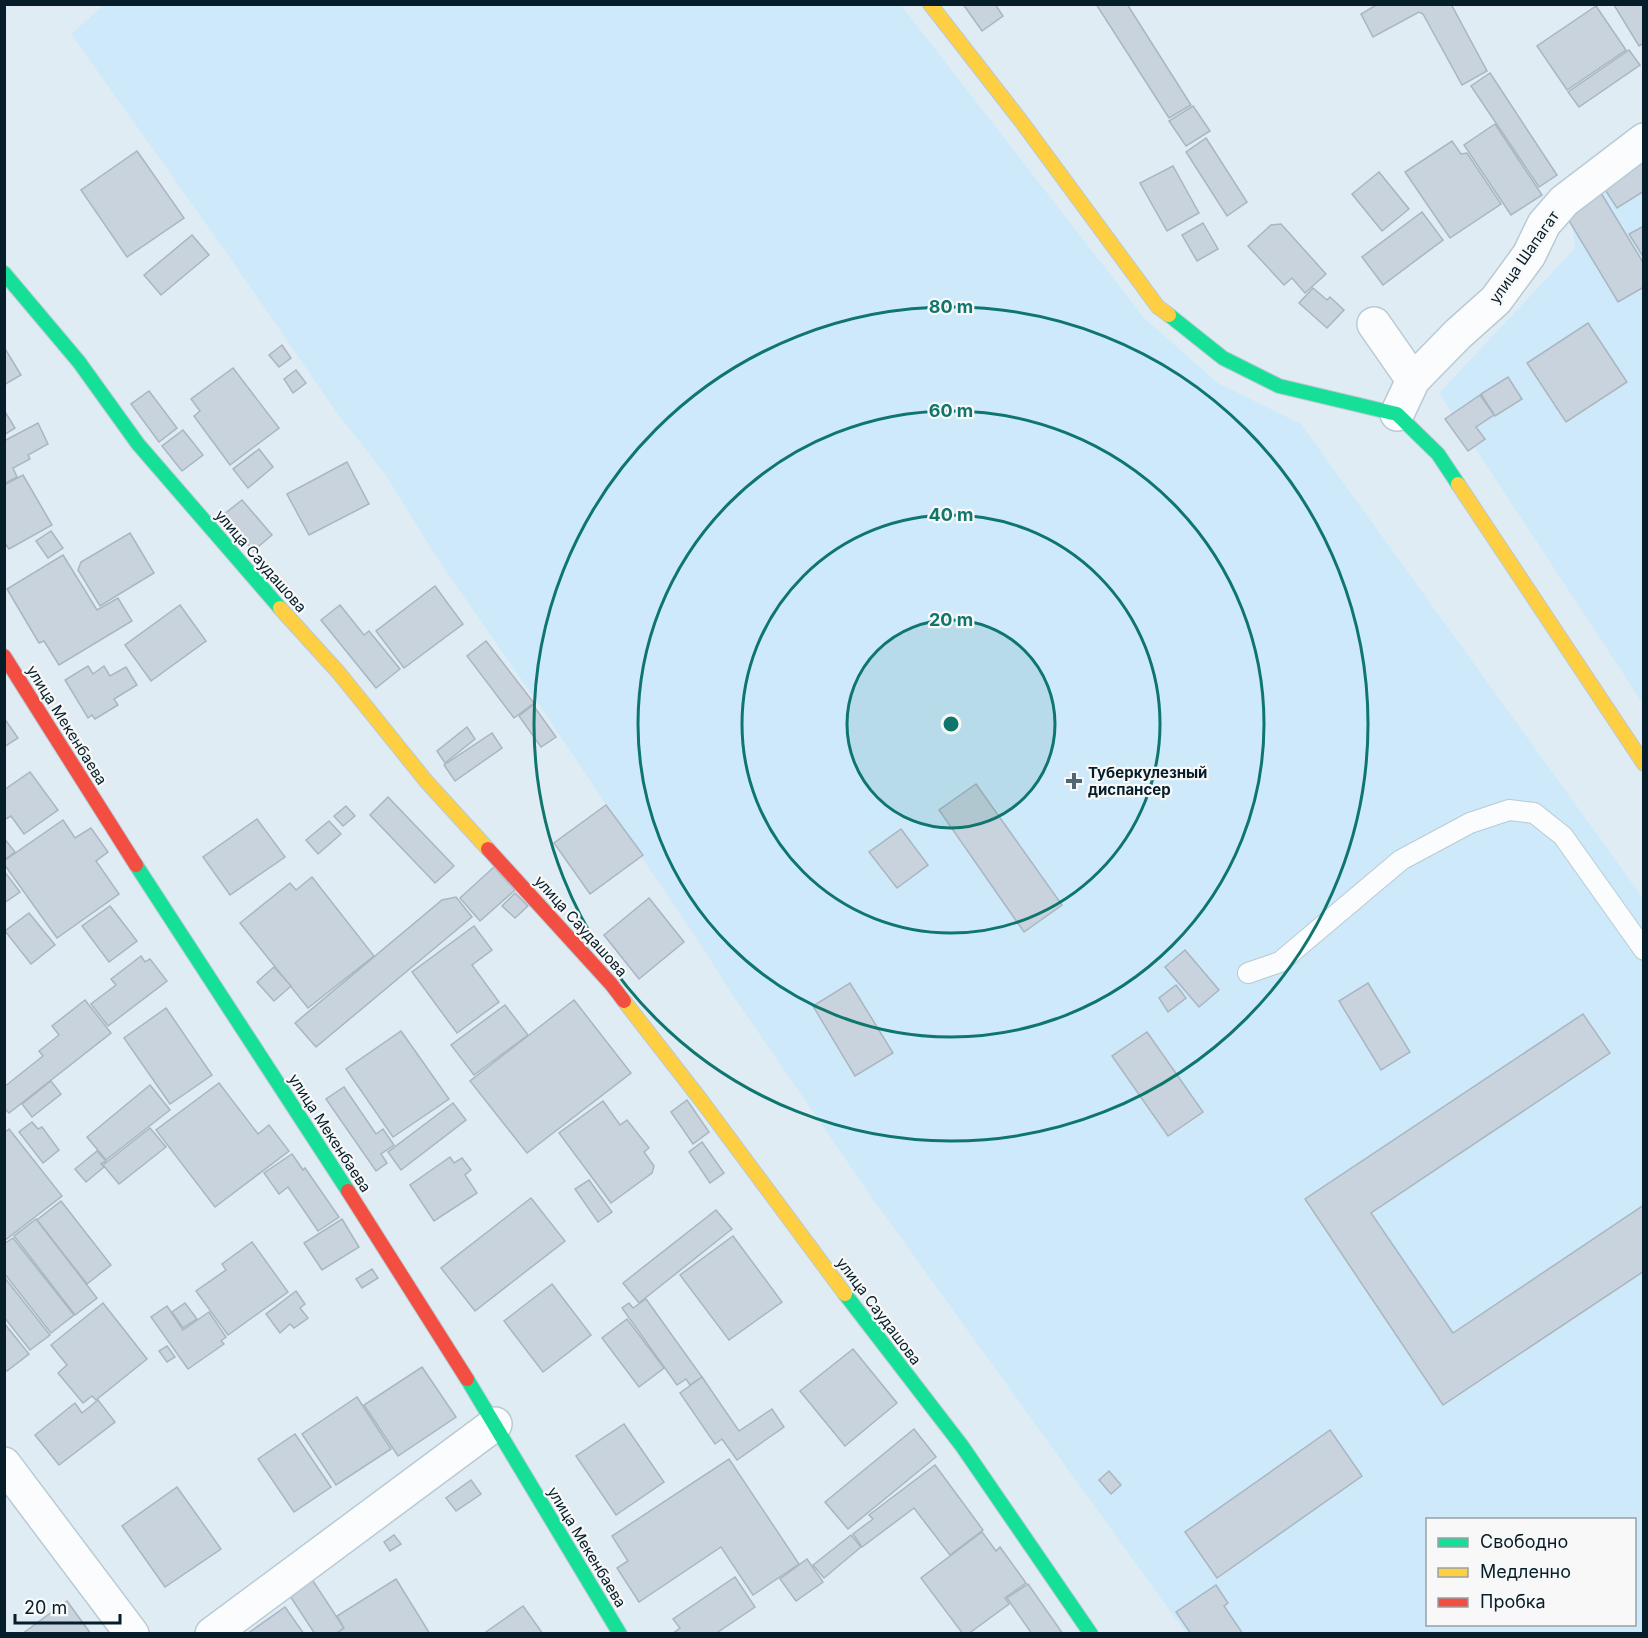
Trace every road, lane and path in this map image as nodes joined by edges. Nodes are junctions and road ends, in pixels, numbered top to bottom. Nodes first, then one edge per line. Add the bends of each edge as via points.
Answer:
1 (930, 4) edge
2 (1644, 140) edge
3 (4, 273) edge
4 (1374, 324) dead end
5 (1413, 381) junction
6 (1397, 414) junction
7 (4, 656) edge
8 (1644, 764) edge
9 (1644, 950) edge
10 (1248, 973) dead end
11 (495, 1424) junction
12 (4, 1464) edge
13 (132, 1634) edge
14 (212, 1634) edge
15 (620, 1634) edge
16 (1091, 1634) edge

1 - 6 street via 1158,307 1223,358 1279,386
2 - 5 street, улица Шапагат via 1564,201 1544,224 1528,255 1496,300
3 - 16 street, улица Саудашова via 79,363 138,444 339,673 426,781 611,984 962,1446
4 - 5 street
5 - 6 street, улица Шапагат
6 - 8 street via 1438,454
7 - 11 street, улица Мекенбаева
9 - 10 lane via 1563,836 1534,813 1509,810 1470,823 1401,860 1280,962
11 - 14 street
11 - 15 street, улица Мекенбаева
12 - 13 street

